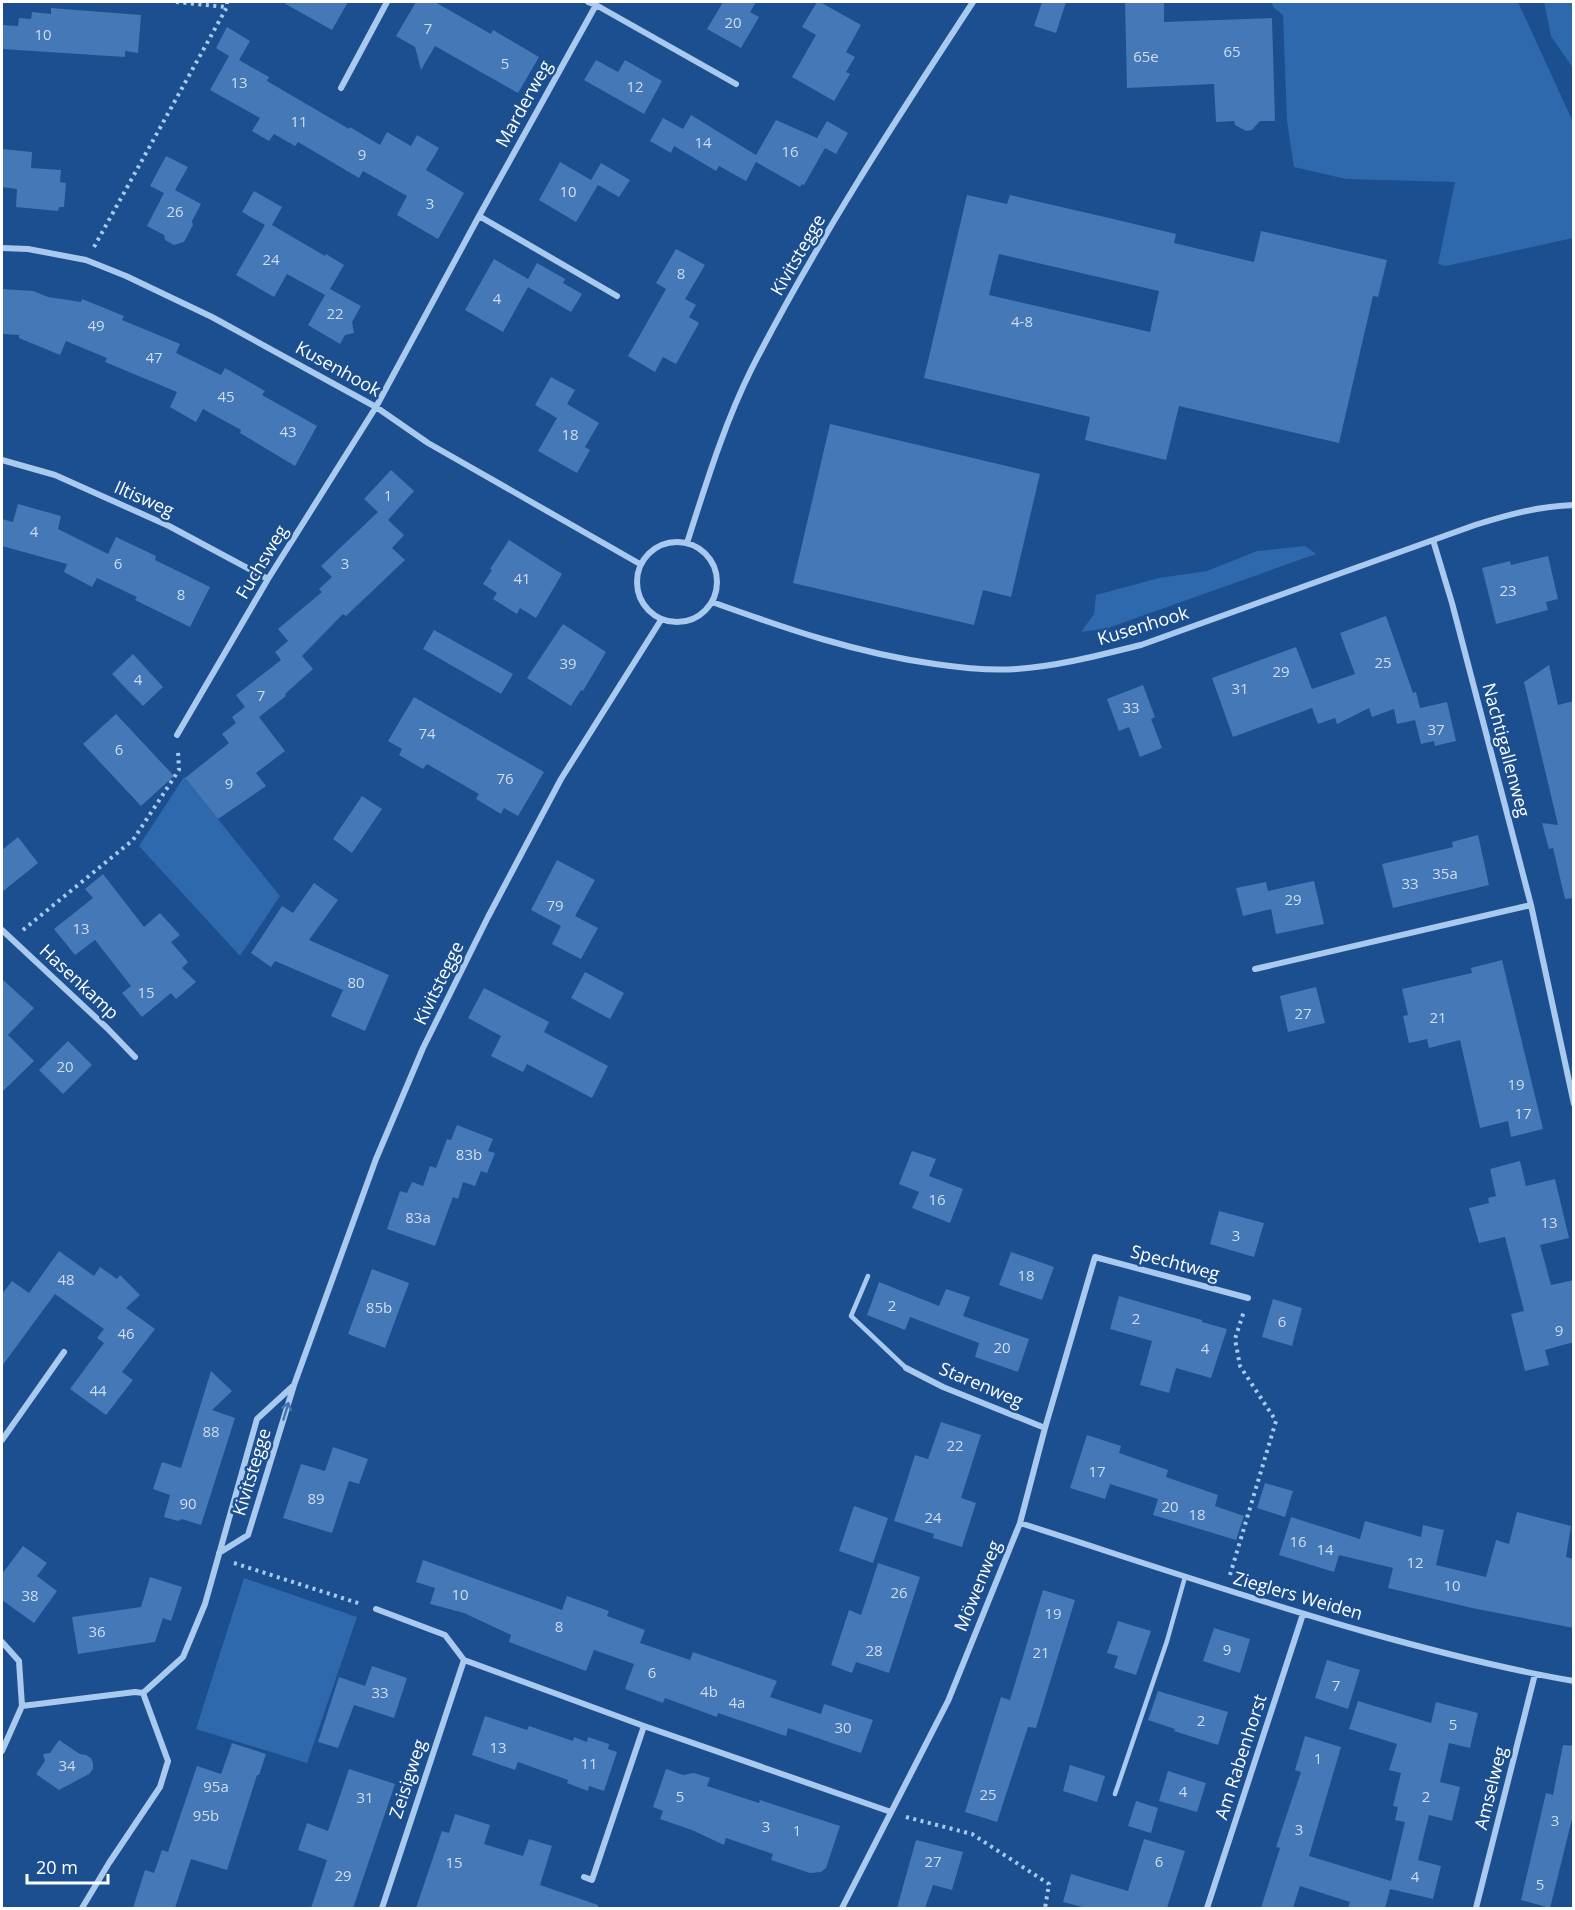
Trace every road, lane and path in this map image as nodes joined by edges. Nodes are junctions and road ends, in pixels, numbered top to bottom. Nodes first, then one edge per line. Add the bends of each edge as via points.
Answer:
1 (176, 2) edge
2 (387, 2) edge
3 (588, 2) edge
4 (973, 2) edge
5 (227, 4) edge
6 (596, 5) junction
7 (735, 84) dead end
8 (341, 88) dead end
9 (479, 216) junction
10 (2, 248) edge
11 (86, 260) junction
12 (617, 296) dead end
13 (376, 407) junction
14 (2, 460) edge
15 (1574, 506) edge
16 (1433, 540) junction
17 (687, 543) junction
18 (640, 564) junction
19 (268, 579) junction
20 (712, 602) junction
21 (661, 620) junction
22 (177, 735) joint
23 (1531, 904) junction
24 (2, 930) edge
25 (11, 940) junction
26 (1255, 969) dead end
27 (135, 1057) dead end
28 (1574, 1104) edge
29 (1095, 1257) joint
30 (868, 1276) dead end
31 (1248, 1298) joint
32 (64, 1353) dead end
33 (906, 1368) joint
34 (294, 1384) junction
35 (1045, 1428) junction
36 (2, 1440) edge
37 (1020, 1523) junction
38 (218, 1555) junction
39 (1185, 1577) junction
40 (1225, 1590) junction
41 (376, 1609) joint
42 (1303, 1614) junction
43 (2, 1642) edge
44 (464, 1660) junction
45 (1535, 1674) junction
46 (1574, 1681) edge
47 (143, 1693) junction
48 (22, 1706) junction
49 (644, 1726) junction
50 (2, 1751) edge
51 (1115, 1794) dead end
52 (891, 1812) junction
53 (584, 1877) dead end
54 (82, 1908) edge
55 (382, 1908) edge
56 (842, 1908) edge
57 (1045, 1908) edge
58 (1207, 1908) edge
59 (1476, 1908) edge

1 - 5 path
2 - 8 street
3 - 6 street
4 - 17 street, Kivitstegge via 878,146 752,370 712,462
5 - 11 path
6 - 7 street
6 - 9 street, Marderweg
9 - 12 street
9 - 13 street, Marderweg
10 - 11 street, Kusenhook
11 - 13 street, Kusenhook via 212,317
13 - 18 street, Kusenhook via 428,443
13 - 19 street, Fuchsweg
14 - 19 street, Iltisweg via 55,475 169,526
15 - 16 street, Kusenhook via 1516,513
16 - 20 street, Kusenhook via 1142,645 1016,669 972,669 853,649
16 - 23 street, Nachtigallenweg
17 - 18 street via 661,545
17 - 20 street via 699,548 715,570 716,593
18 - 21 street via 636,583 640,599
19 - 22 street, Fuchsweg
20 - 21 street via 691,620
21 - 34 street, Kivitstegge via 561,779 423,1048 376,1159
22 - 25 path via 179,770 133,840
23 - 26 street
23 - 28 street, Nachtigallenweg
24 - 25 street, Hasenkamp
25 - 27 street, Hasenkamp
29 - 31 street, Spechtweg
29 - 35 street, Möwenweg
30 - 33 lane via 851,1316
31 - 40 path via 1235,1339 1240,1366 1276,1421
32 - 36 street
33 - 35 street, Starenweg
34 - 38 street, Kivitstegge via 257,1419
38 -> 34 street, Kivitstegge via 248,1536
35 - 37 street, Möwenweg
37 - 39 street, Zieglers Weiden
37 - 52 street, Möwenweg via 948,1701
38 - 41 path
38 - 47 street, Kivitstegge via 205,1604 183,1657
39 - 40 street, Zieglers Weiden
39 - 51 lane
40 - 42 street, Zieglers Weiden
41 - 44 street via 445,1635
42 - 45 street, Zieglers Weiden
42 - 58 street, Am Rabenhorst
43 - 48 street via 19,1660
44 - 49 street
44 - 55 street, Zeisigweg
45 - 46 street, Zieglers Weiden
45 - 59 street, Amselweg
47 - 48 street
47 - 54 street via 168,1761 160,1787
48 - 50 street
49 - 52 street
49 - 53 street via 592,1880
52 - 56 street, Möwenweg
52 - 57 path via 972,1834 1049,1884

